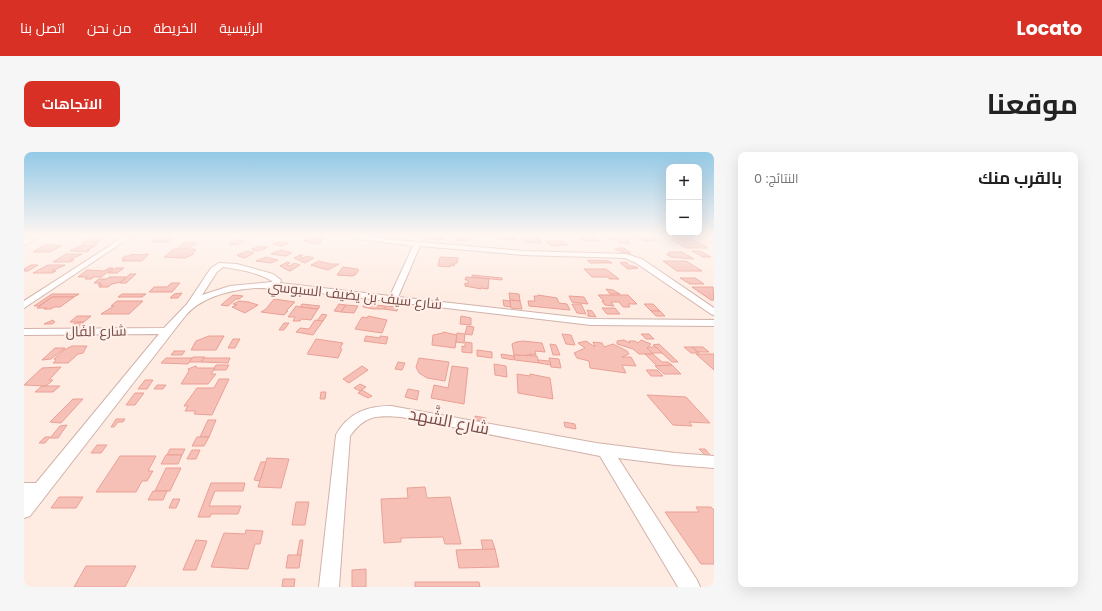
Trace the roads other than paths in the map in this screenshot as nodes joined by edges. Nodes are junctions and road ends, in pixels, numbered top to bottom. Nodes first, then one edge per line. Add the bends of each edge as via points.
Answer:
1 (98, 256) edge
2 (412, 256) edge
3 (627, 256) edge
4 (275, 284) junction
5 (252, 291) dead end
6 (393, 298) junction
7 (24, 305) edge
8 (189, 307) junction
9 (714, 312) edge
10 (714, 323) edge
11 (167, 331) junction
12 (24, 332) edge
13 (605, 450) junction
14 (714, 462) edge
15 (32, 490) edge
16 (24, 510) edge
17 (329, 587) edge
18 (690, 587) edge

1 - 7 street
2 - 6 street
3 - 9 street via 639,261
4 - 5 street via 266,291
4 - 6 street, شارع سيف بن يضيف السبوسي
4 - 8 street, شارع سيف بن يضيف السبوسي via 228,290
4 - 8 street via 277,280 270,276 231,265 222,265 214,270
6 - 10 street, شارع سيف بن يضيف السبوسي via 591,322
8 - 11 street, شارع سيف بن يضيف السبوسي
11 - 12 street, شارع الفَال
11 - 15 street, شارع سيف بن يضيف السبوسي
13 - 14 street, شارع الشَّهد via 661,459
13 - 17 street, شارع الشَّهد via 401,412 383,410 366,414 351,422 342,435
13 - 18 street
15 - 16 street, شارع سيف بن يضيف السبوسي

